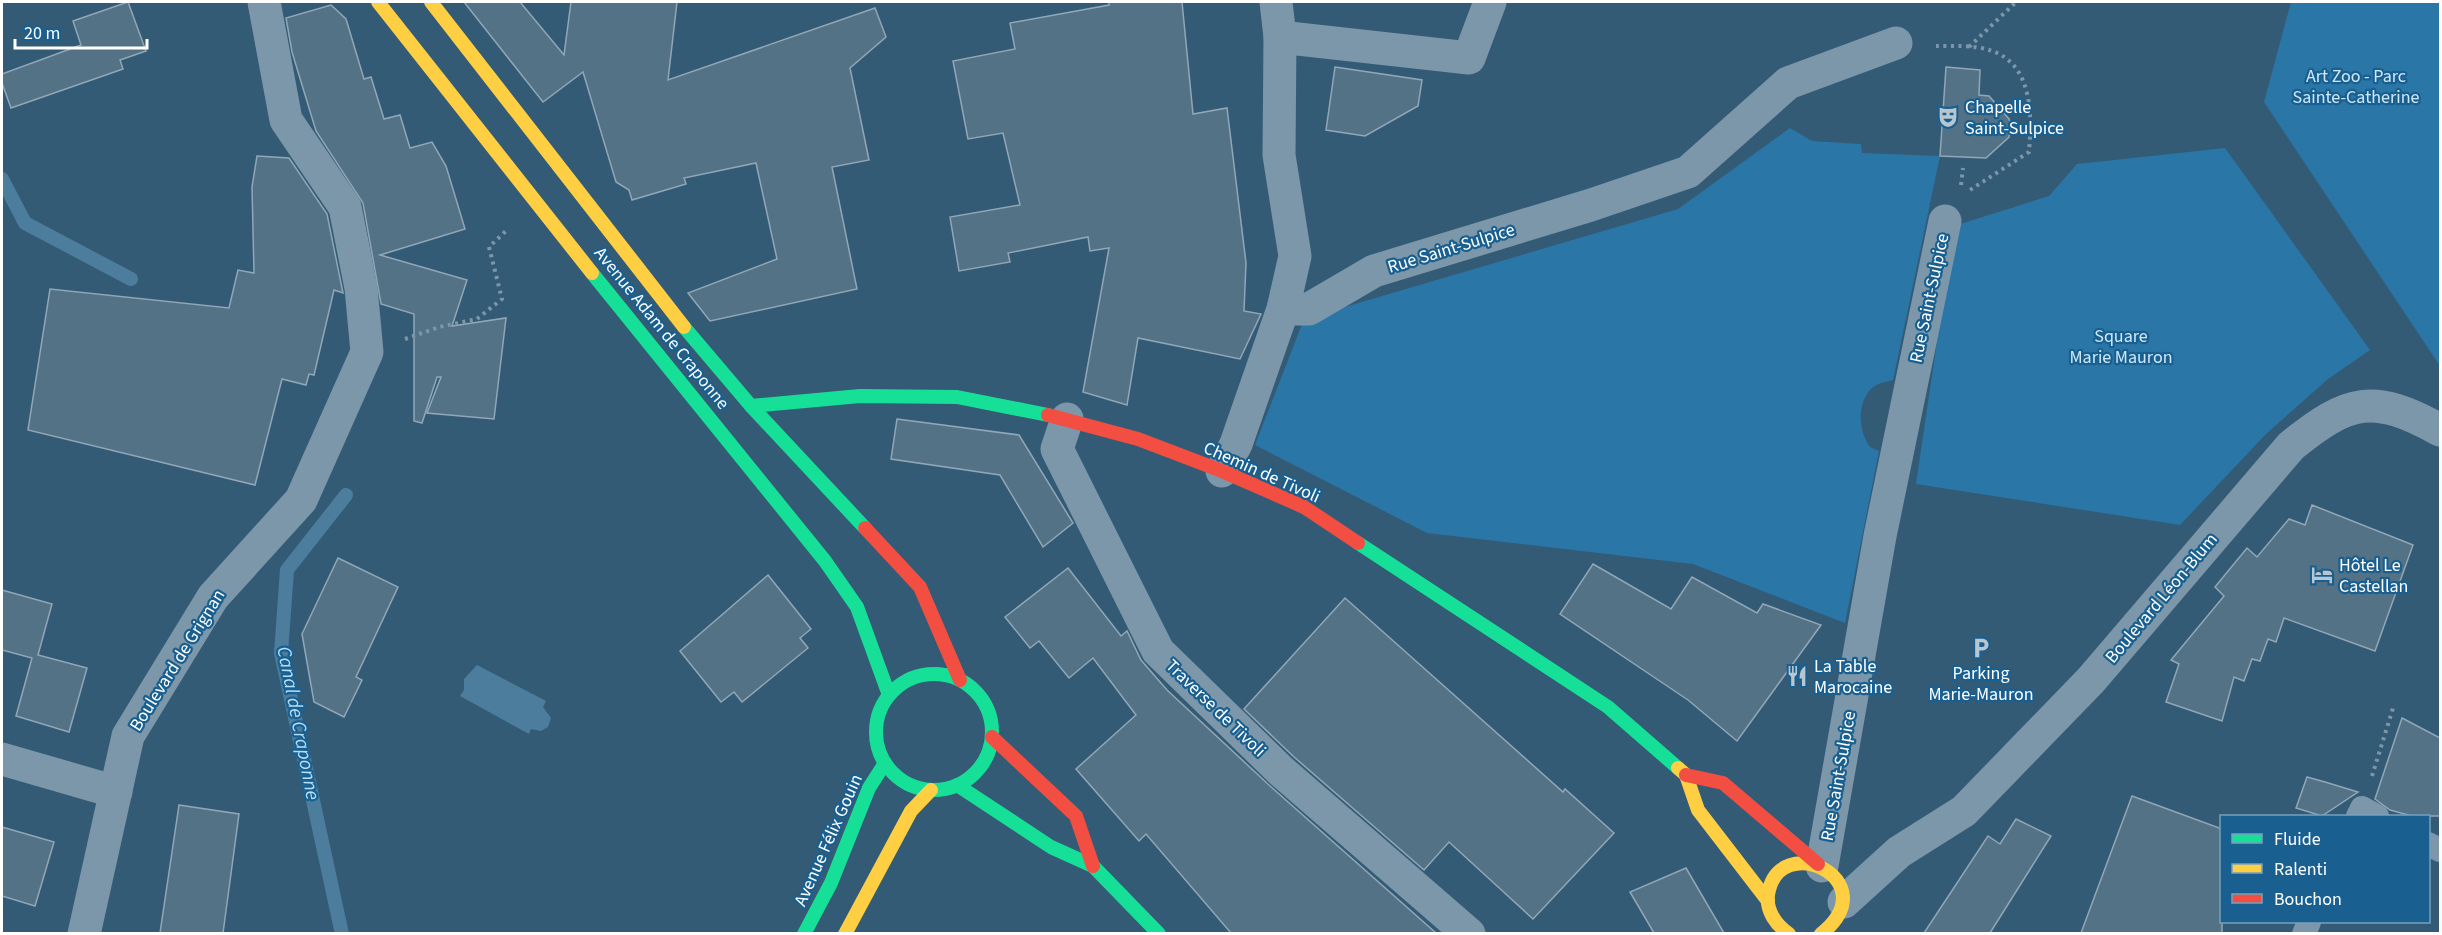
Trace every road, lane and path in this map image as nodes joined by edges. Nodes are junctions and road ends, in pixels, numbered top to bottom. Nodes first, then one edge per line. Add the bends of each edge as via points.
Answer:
1 (264, 2) edge
2 (378, 2) edge
3 (431, 2) edge
4 (1276, 2) edge
5 (1490, 2) edge
6 (2016, 2) edge
7 (1280, 37) junction
8 (1896, 44) joint
9 (1968, 48) junction
10 (536, 203) junction
11 (1945, 221) joint
12 (1283, 309) junction
13 (367, 352) junction
14 (751, 406) junction
15 (1067, 418) junction
16 (2440, 430) edge
17 (1222, 471) junction
18 (960, 680) junction
19 (889, 695) junction
20 (2394, 705) dead end
21 (992, 737) junction
22 (2, 759) edge
23 (885, 763) junction
24 (1686, 775) junction
25 (957, 786) junction
26 (932, 790) junction
27 (116, 792) junction
28 (2365, 814) edge
29 (1899, 852) junction
30 (1093, 866) junction
31 (1823, 866) junction
32 (1768, 901) junction
33 (1844, 902) junction
34 (1780, 929) edge
35 (84, 933) edge
36 (804, 933) edge
37 (845, 933) edge
38 (1159, 933) edge
39 (1469, 933) edge
40 (1789, 933) edge
41 (1821, 933) edge

1 - 13 street via 286,120 345,207 361,288
2 - 10 main road, Avenue Adam de Craponne
3 - 14 main road, Avenue Adam de Craponne via 677,318
4 - 7 street
5 - 7 street via 1469,58
6 - 9 path
7 - 12 street via 1279,155 1295,256
8 - 9 path, Rue Saint-Sulpice
8 - 12 street, Rue Saint-Sulpice via 1788,83 1688,172 1374,271 1310,309
9 - 11 path, Rue Saint-Sulpice via 1991,50 2012,62 2025,87 2032,116 2029,152 1973,187
10 - 13 path via 489,247 502,299 477,319 439,327
10 - 19 main road, Avenue Adam de Craponne via 825,561 857,607
11 - 31 street, Rue Saint-Sulpice via 1880,536
12 - 17 street via 1236,444
13 - 27 street, Boulevard de Grignan via 301,500 213,597 128,736
14 - 15 main road, Chemin de Tivoli via 860,396 957,397
14 - 18 main road, Avenue Adam de Craponne via 920,587
15 - 17 main road, Chemin de Tivoli via 1138,439
15 - 39 street, Traverse de Tivoli via 1057,449 1158,651 1281,771
16 - 29 street, Boulevard Léon-Blum via 2401,410 2364,404 2325,418 2291,446 2091,680 1964,811
17 - 24 main road, Chemin de Tivoli via 1304,507 1608,707
18 - 19 main road via 942,674 922,675 904,682
18 - 21 main road via 985,704
19 - 23 main road via 876,728
20 - 28 path
21 - 25 main road via 981,766
21 - 30 main road via 1076,816
22 - 27 street
23 - 26 main road via 905,782
23 - 36 main road, Avenue Félix Gouin via 869,788 831,883
24 - 31 main road, Chemin de Tivoli via 1723,783
24 - 32 main road, Chemin de Tivoli via 1698,810
25 - 26 main road
25 - 30 main road via 1051,847
26 - 37 main road via 911,811
27 - 35 street, Boulevard de Grignan
29 - 31 street, Boulevard Léon-Blum
29 - 33 street, Boulevard Léon-Blum
30 - 38 main road
31 - 32 main road via 1794,864 1783,870 1772,884
31 - 33 main road via 1842,889
32 - 34 main road, Chemin de Tivoli
33 - 41 main road via 1836,922
34 - 40 main road

